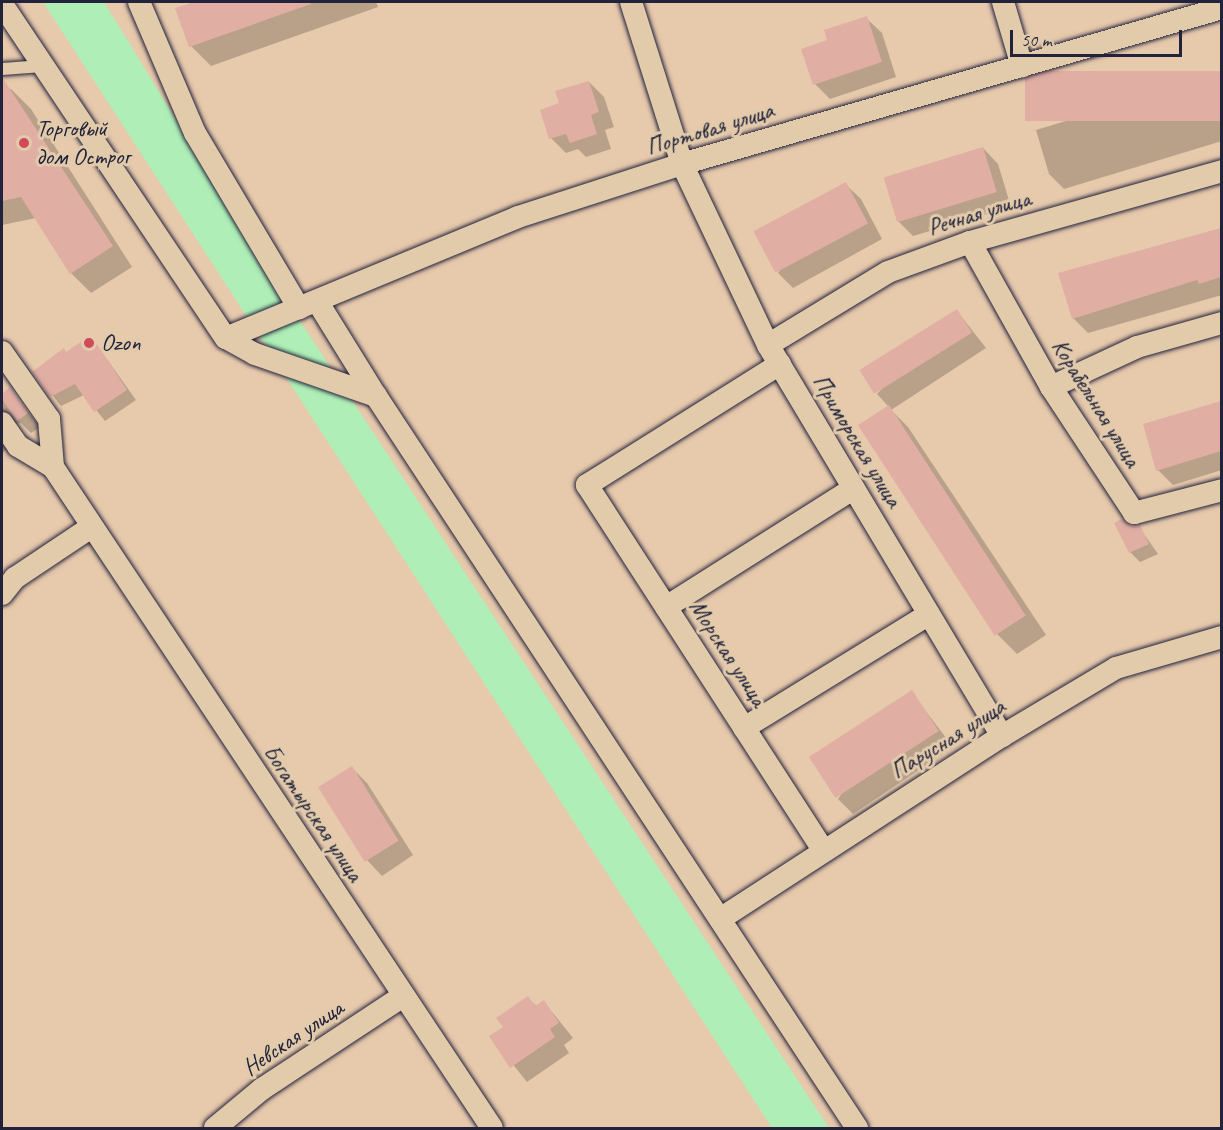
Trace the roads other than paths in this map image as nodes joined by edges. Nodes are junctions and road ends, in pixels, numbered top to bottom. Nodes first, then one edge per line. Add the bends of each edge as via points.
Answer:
1 (139, 2) edge
2 (631, 2) edge
3 (1003, 2) edge
4 (2, 4) edge
5 (1221, 8) edge
6 (43, 66) junction
7 (1022, 66) junction
8 (2, 69) edge
9 (682, 164) junction
10 (1221, 171) edge
11 (970, 242) junction
12 (308, 305) junction
13 (1221, 322) edge
14 (226, 338) junction
15 (2, 352) edge
16 (774, 354) junction
17 (1051, 387) junction
18 (376, 396) junction
19 (2, 423) edge
20 (53, 467) junction
21 (588, 484) joint
22 (854, 488) junction
23 (1221, 490) edge
24 (90, 528) junction
25 (2, 594) edge
26 (666, 607) junction
27 (929, 614) junction
28 (1221, 637) edge
29 (744, 728) junction
30 (1002, 736) junction
31 (824, 851) junction
32 (720, 919) junction
33 (403, 996) junction
34 (215, 1128) edge
35 (492, 1128) edge
36 (857, 1128) edge

1 - 12 street via 195,133
2 - 9 street, Приморская улица
3 - 7 street
4 - 6 street
5 - 7 street, Портовая улица
6 - 8 lane
6 - 14 street
7 - 9 street, Портовая улица
9 - 12 street, Портовая улица via 518,217
9 - 16 street, Приморская улица
10 - 11 street, Речная улица
11 - 16 street, Речная улица via 888,272
11 - 17 street, Корабельная улица
12 - 14 street, Портовая улица
12 - 18 street
13 - 17 street via 1137,347
14 - 18 street via 255,354
15 - 20 street via 49,419
16 - 21 street, Речная улица
16 - 22 street, Приморская улица
17 - 23 street, Корабельная улица via 1134,513
18 - 32 street
19 - 20 street via 18,446
20 - 24 street, Богатырская улица
21 - 26 street, Морская улица
22 - 26 street
22 - 27 street, Приморская улица
24 - 25 street via 15,578
24 - 33 street, Богатырская улица
26 - 29 street, Морская улица
27 - 29 street
27 - 30 street, Приморская улица
28 - 30 street, Парусная улица via 1116,668
29 - 31 street, Морская улица
30 - 31 street, Парусная улица
31 - 32 street, Парусная улица
32 - 36 street
33 - 34 street, Невская улица via 262,1089
33 - 35 street, Богатырская улица

